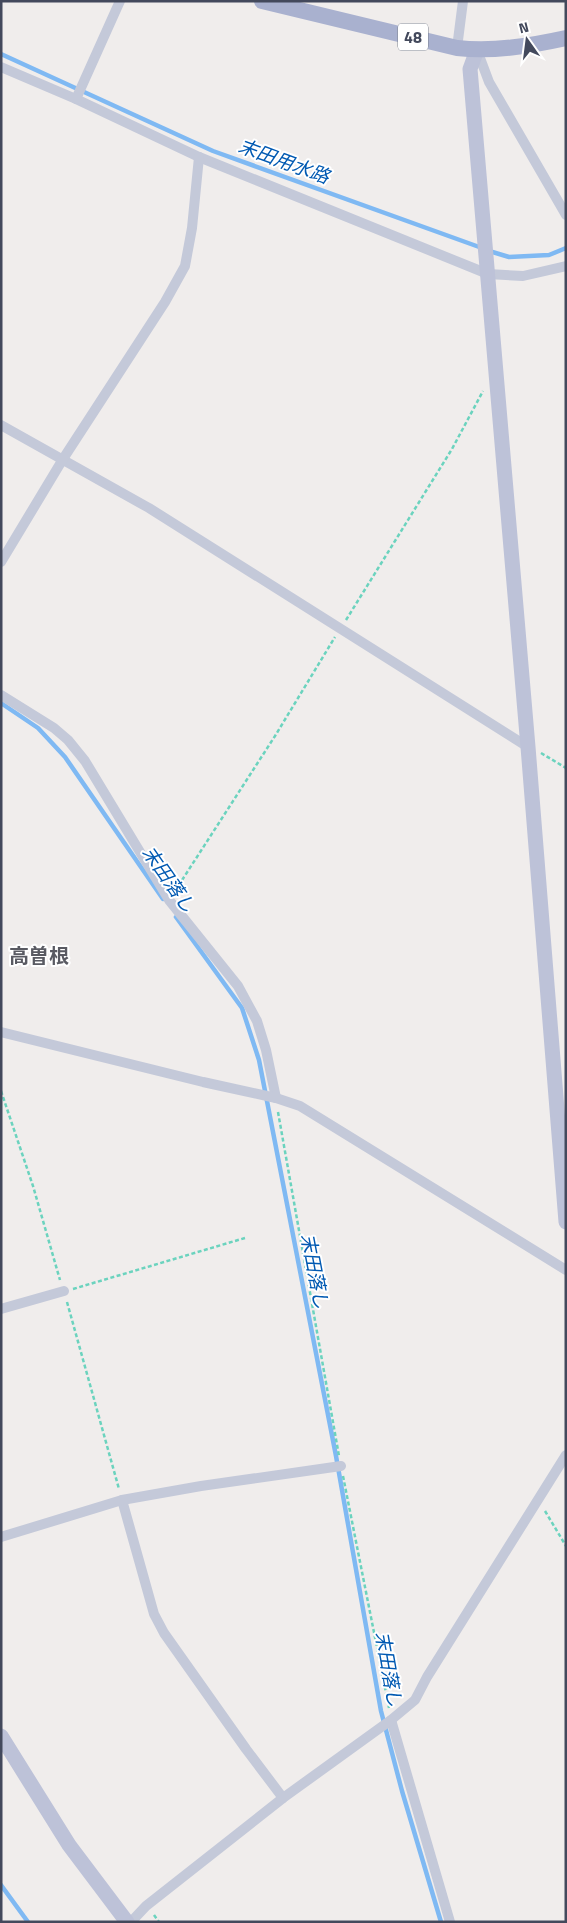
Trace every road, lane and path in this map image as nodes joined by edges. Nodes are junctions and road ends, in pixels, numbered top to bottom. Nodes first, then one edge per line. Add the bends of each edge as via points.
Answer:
1 (120, 1) edge
2 (262, 1) edge
3 (463, 1) edge
4 (566, 38) edge
5 (457, 48) junction
6 (477, 50) junction
7 (1, 67) edge
8 (76, 99) junction
9 (199, 157) junction
10 (566, 215) edge
11 (566, 266) edge
12 (488, 274) junction
13 (494, 370) junction
14 (1, 425) edge
15 (63, 459) junction
16 (1, 562) edge
17 (341, 628) junction
18 (1, 695) edge
19 (528, 747) junction
20 (566, 768) edge
21 (169, 900) junction
22 (1, 1032) edge
23 (276, 1098) junction
24 (566, 1222) edge
25 (244, 1238) dead end
26 (566, 1270) edge
27 (64, 1291) joint
28 (1, 1309) edge
29 (566, 1456) edge
30 (341, 1466) junction
31 (538, 1499) junction
32 (122, 1500) junction
33 (1, 1537) edge
34 (566, 1546) edge
35 (391, 1720) junction
36 (1, 1736) edge
37 (283, 1798) junction
38 (126, 1922) edge
39 (131, 1922) edge
40 (450, 1922) edge

1 - 8 street
2 - 5 main road, 48
3 - 5 street
4 - 6 main road, 48
5 - 6 main road, 48
6 - 10 street via 489,82
6 - 12 street via 470,69
7 - 8 street
8 - 9 street
9 - 12 street
9 - 15 street via 185,266
11 - 12 street via 523,276
12 - 13 street
13 - 17 path via 452,449
13 - 19 street
14 - 15 street
15 - 16 street
15 - 17 street via 149,508
17 - 19 street
17 - 21 path
18 - 21 street via 68,740 85,761
19 - 20 path
19 - 24 street
21 - 23 street via 238,986 257,1021
22 - 23 street
23 - 26 street via 300,1106
23 - 30 path
25 - 27 path
27 - 28 street
29 - 31 street
30 - 32 street
30 - 35 path
31 - 34 path
31 - 35 street via 415,1700
32 - 33 street
32 - 37 street via 154,1614 164,1633
35 - 37 street
35 - 40 street
36 - 38 street via 69,1845
37 - 39 street via 146,1906

